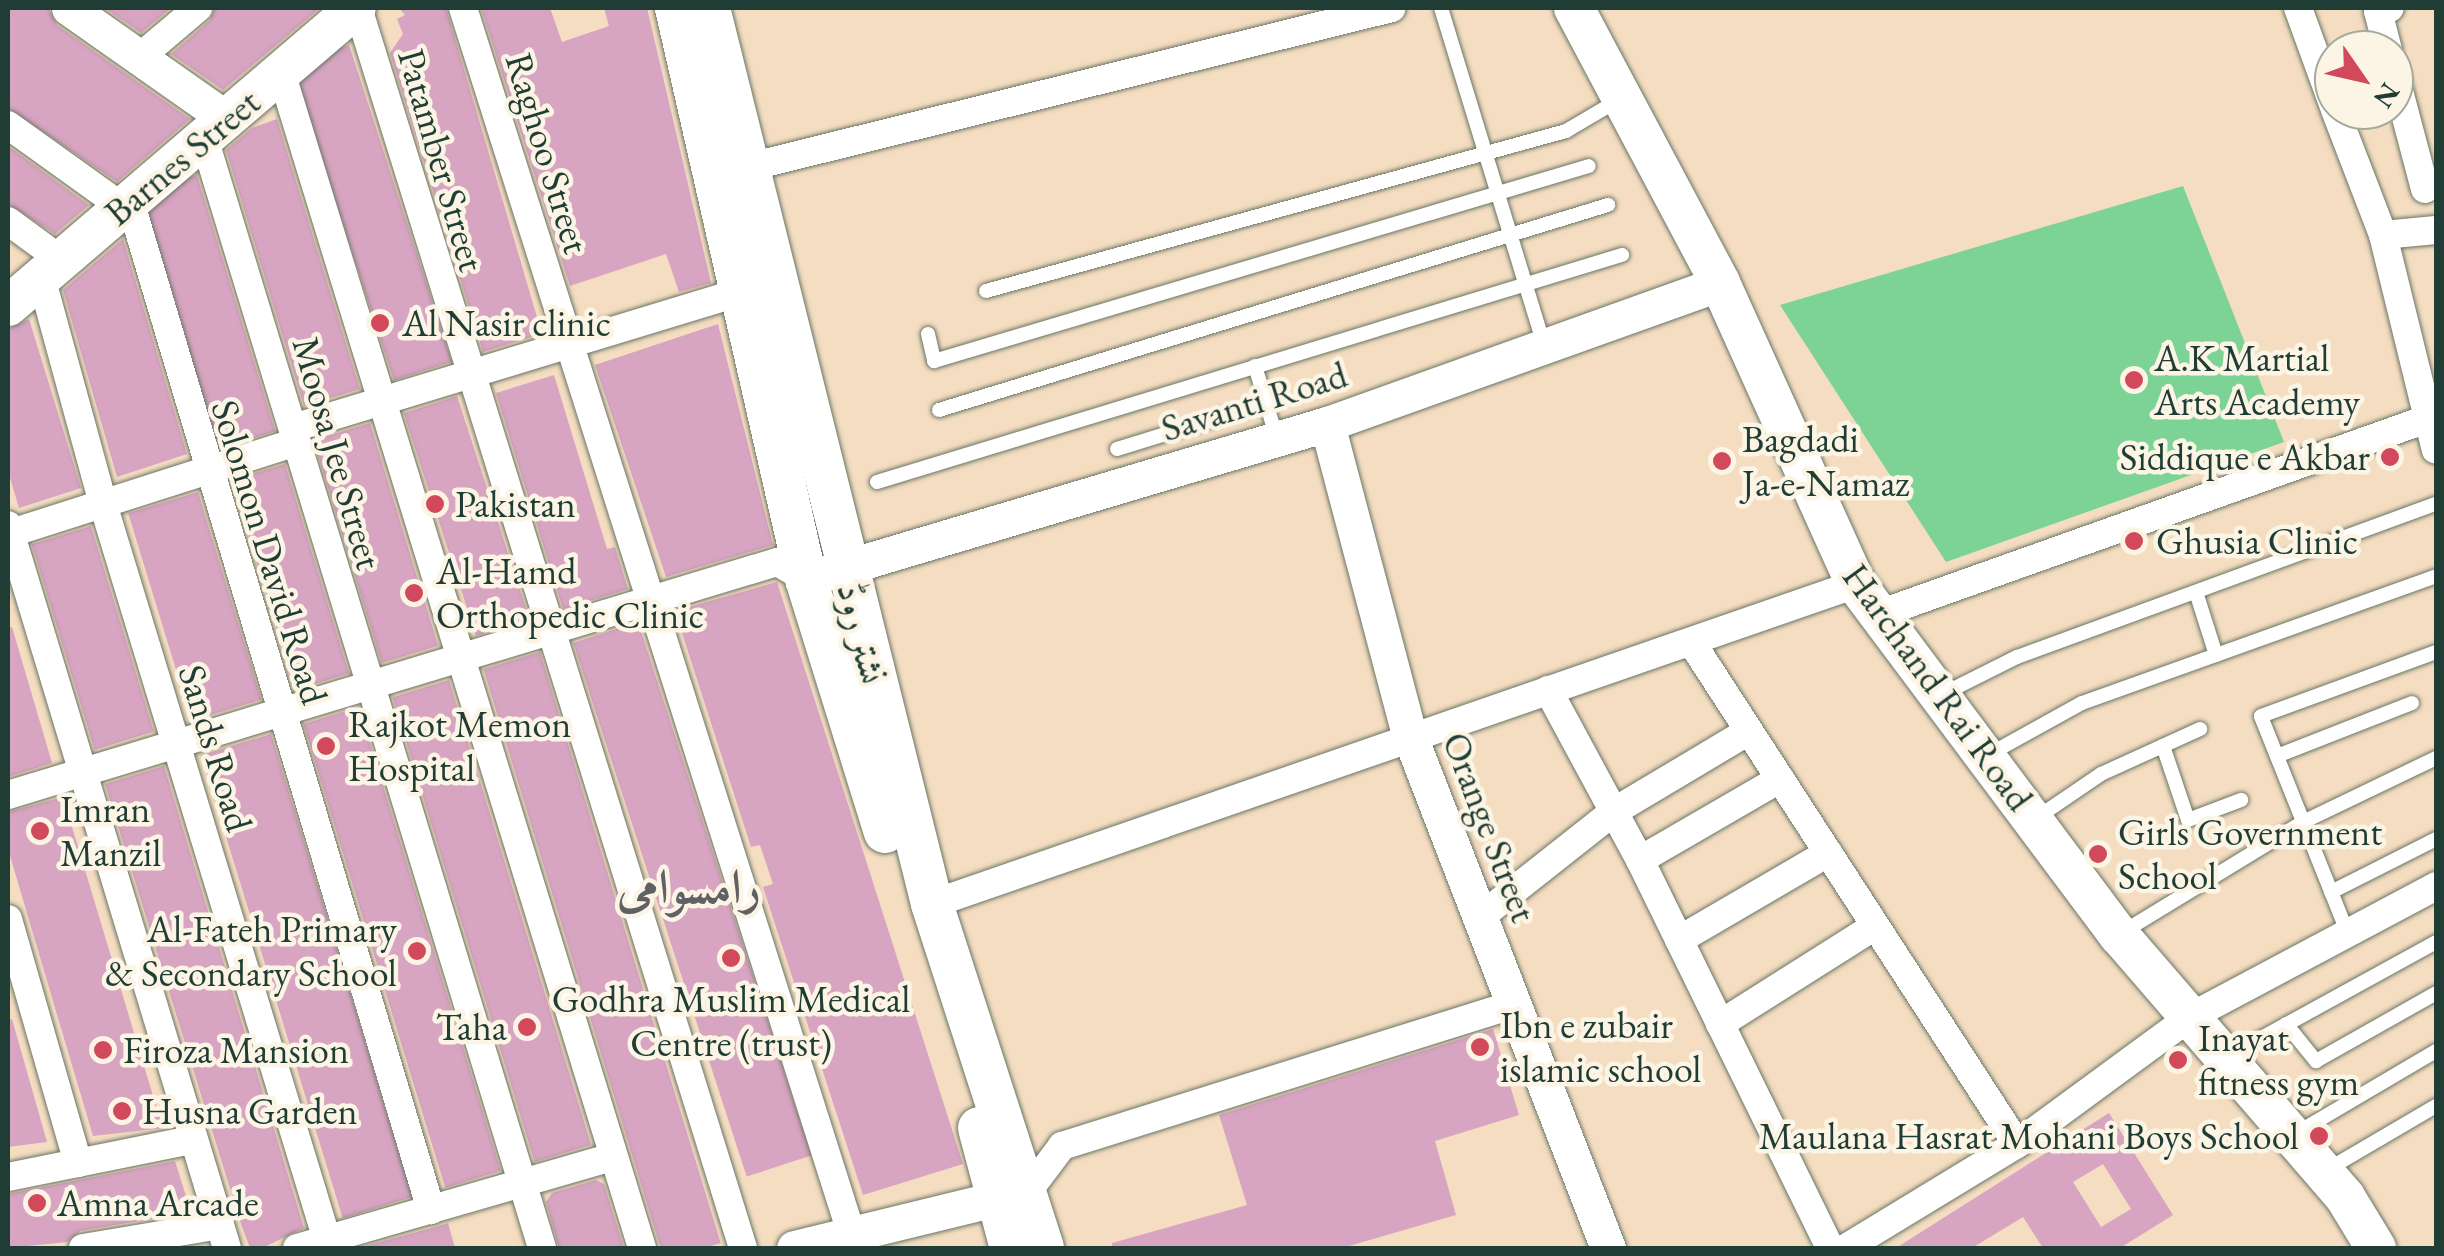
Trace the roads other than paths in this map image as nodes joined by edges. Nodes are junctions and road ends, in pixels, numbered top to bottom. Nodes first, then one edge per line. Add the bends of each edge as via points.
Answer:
1 (68, 8) edge
2 (198, 8) edge
3 (357, 8) edge
4 (463, 8) edge
5 (676, 8) edge
6 (708, 8) edge
7 (1392, 8) edge
8 (1441, 8) edge
9 (1574, 8) edge
10 (2298, 8) edge
11 (2390, 8) edge
12 (2383, 30) edge
13 (2314, 52) edge
14 (140, 56) junction
15 (280, 72) junction
16 (1622, 98) junction
17 (8, 124) edge
18 (215, 128) junction
19 (2343, 130) edge
20 (2409, 130) edge
21 (1488, 152) junction
22 (1589, 166) dead end
23 (745, 168) junction
24 (2425, 189) dead end
25 (1500, 195) junction
26 (126, 204) junction
27 (1608, 205) dead end
28 (8, 221) edge
29 (2436, 230) edge
30 (2383, 234) junction
31 (1512, 236) junction
32 (1622, 255) dead end
33 (51, 268) junction
34 (1720, 283) junction
35 (1526, 284) junction
36 (986, 291) dead end
37 (740, 292) junction
38 (8, 306) edge
39 (928, 334) dead end
40 (568, 344) junction
41 (1544, 346) junction
42 (1255, 366) junction
43 (468, 375) junction
44 (380, 402) junction
45 (1266, 403) junction
46 (940, 410) dead end
47 (2426, 419) junction
48 (1327, 424) junction
49 (295, 435) junction
50 (1278, 440) junction
51 (1117, 449) dead end
52 (2436, 450) edge
53 (206, 472) junction
54 (877, 482) dead end
55 (102, 504) junction
56 (2436, 504) edge
57 (8, 531) edge
58 (825, 574) junction
59 (2436, 576) edge
60 (2196, 592) junction
61 (1868, 599) junction
62 (650, 600) junction
63 (548, 631) junction
64 (1692, 643) junction
65 (2436, 652) edge
66 (2216, 655) junction
67 (457, 658) junction
68 (367, 686) junction
69 (1548, 690) junction
70 (1940, 696) junction
71 (2412, 703) dead end
72 (279, 712) junction
73 (2200, 729) dead end
74 (1749, 730) junction
75 (1409, 734) junction
76 (176, 744) junction
77 (2163, 746) junction
78 (1986, 756) junction
79 (2276, 756) junction
80 (2436, 758) edge
81 (82, 772) junction
82 (1780, 779) junction
83 (8, 795) edge
84 (2241, 800) dead end
85 (1613, 812) junction
86 (2033, 820) junction
87 (2303, 822) junction
88 (2436, 839) edge
89 (1828, 853) junction
90 (1640, 860) junction
91 (2436, 886) edge
92 (2332, 892) junction
93 (932, 904) junction
94 (1479, 918) junction
95 (8, 919) edge
96 (1875, 926) junction
97 (2346, 929) junction
98 (2119, 934) junction
99 (1679, 940) junction
100 (2436, 942) edge
101 (2436, 992) edge
102 (1512, 1005) junction
103 (2190, 1017) junction
104 (1720, 1024) junction
105 (2286, 1024) junction
106 (2436, 1051) edge
107 (2225, 1058) junction
108 (2436, 1106) edge
109 (2292, 1136) junction
110 (191, 1140) junction
111 (2016, 1144) junction
112 (614, 1158) junction
113 (78, 1163) junction
114 (2324, 1172) junction
115 (8, 1177) edge
116 (522, 1184) junction
117 (1014, 1195) junction
118 (431, 1210) junction
119 (852, 1236) junction
120 (223, 1237) edge
121 (327, 1240) junction
122 (83, 1248) edge
123 (297, 1248) edge
124 (542, 1248) edge
125 (642, 1248) edge
126 (743, 1248) edge
127 (794, 1248) edge
128 (1011, 1248) edge
129 (1044, 1248) edge
130 (1608, 1248) edge
131 (1830, 1248) edge
132 (1846, 1248) edge
133 (2376, 1248) edge

1 - 14 street
2 - 14 street
3 - 15 main road, Barnes Street
3 - 43 street, Patamber Street
4 - 40 street, Raghoo Street
5 - 37 main road, نشتر روڈ
6 - 23 main road, نشتر روڈ
7 - 23 street
8 - 21 lane
9 - 16 main road, Harchand Rai Road
10 - 13 street
11 - 12 street via 2378,10
14 - 18 street
15 - 18 main road, Barnes Street
15 - 44 street
16 - 21 lane via 1566,130
16 - 34 main road, Harchand Rai Road
17 - 26 street
18 - 26 main road, Barnes Street
18 - 49 street, Moosa Jee Street
19 - 30 street
20 - 24 street
21 - 25 lane
21 - 36 lane
22 - 25 lane
23 - 58 main road, نشتر روڈ
25 - 31 lane
25 - 39 lane via 934,361
26 - 33 main road, Barnes Street
26 - 53 street, Solomon David Road
27 - 31 lane
28 - 33 street
29 - 30 street
30 - 47 street
31 - 35 lane
31 - 46 lane
32 - 35 lane
33 - 38 main road, Barnes Street
33 - 55 street, Sands Road
34 - 41 street, Savanti Road
34 - 61 main road, Harchand Rai Road
35 - 41 lane
35 - 42 lane
37 - 40 street
37 - 58 main road, نشتر روڈ
40 - 43 street
40 - 62 street, Raghoo Street
41 - 48 street, Savanti Road
42 - 45 lane
42 - 54 lane
43 - 44 street
43 - 63 street, Patamber Street
44 - 49 street
44 - 67 street
45 - 50 lane
45 - 51 lane
47 - 52 street
47 - 61 street
48 - 50 street, Savanti Road
48 - 75 street, Orange Street
49 - 53 street
49 - 68 street, Moosa Jee Street
50 - 58 street, Savanti Road
53 - 55 street
53 - 72 street, Solomon David Road
55 - 57 street
55 - 76 street, Sands Road
56 - 60 lane
57 - 81 street
58 - 62 street via 777,562
58 - 93 main road, نشتر روڈ
58 - 117 main road, نشتر روڈ
59 - 66 lane
60 - 66 lane
60 - 70 lane via 2017,657
61 - 64 street
61 - 70 main road, Harchand Rai Road
62 - 63 street
62 - 119 street, Raghoo Street
63 - 67 street
63 - 126 street, Patamber Street
64 - 69 street
64 - 74 street
65 - 79 lane via 2260,716
66 - 78 lane via 2082,703
67 - 68 street
67 - 112 street
68 - 72 street
68 - 116 street, Moosa Jee Street
69 - 75 street
69 - 85 street
70 - 78 main road, Harchand Rai Road
71 - 79 lane
72 - 76 street
72 - 118 street, Solomon David Road
73 - 77 lane
74 - 82 street
74 - 85 street
75 - 93 street
75 - 94 street, Orange Street
76 - 81 street
76 - 121 street, Sands Road
77 - 84 lane via 2188,820
77 - 86 lane via 2101,774
78 - 86 main road, Harchand Rai Road
79 - 87 lane
80 - 87 lane
81 - 83 street
81 - 110 street
82 - 89 street
82 - 90 street
85 - 90 street
85 - 94 street
86 - 98 main road, Harchand Rai Road
87 - 92 lane
87 - 98 lane
88 - 92 lane
89 - 96 street
89 - 99 street
90 - 99 street
91 - 97 street
92 - 97 lane
93 - 117 main road, نشتر روڈ
94 - 102 street, Orange Street
95 - 113 street
96 - 104 street
96 - 111 street
97 - 103 street
98 - 103 main road, Harchand Rai Road
99 - 104 street
100 - 105 lane
101 - 105 lane via 2316,1061
102 - 117 street via 1062,1146
102 - 130 street, Orange Street
103 - 107 main road, Harchand Rai Road
103 - 111 street
104 - 131 street
105 - 107 lane
106 - 109 lane
107 - 109 main road, Harchand Rai Road
108 - 114 lane
109 - 114 main road, Harchand Rai Road
110 - 113 street
110 - 120 street
111 - 132 street
112 - 116 street
112 - 125 street
113 - 115 street
114 - 133 main road, Harchand Rai Road
116 - 118 street
116 - 124 street, Moosa Jee Street
117 - 119 street
117 - 128 main road, نشتر روڈ
117 - 129 main road, نشتر روڈ
118 - 121 street
119 - 127 street
120 - 122 street
121 - 123 street

